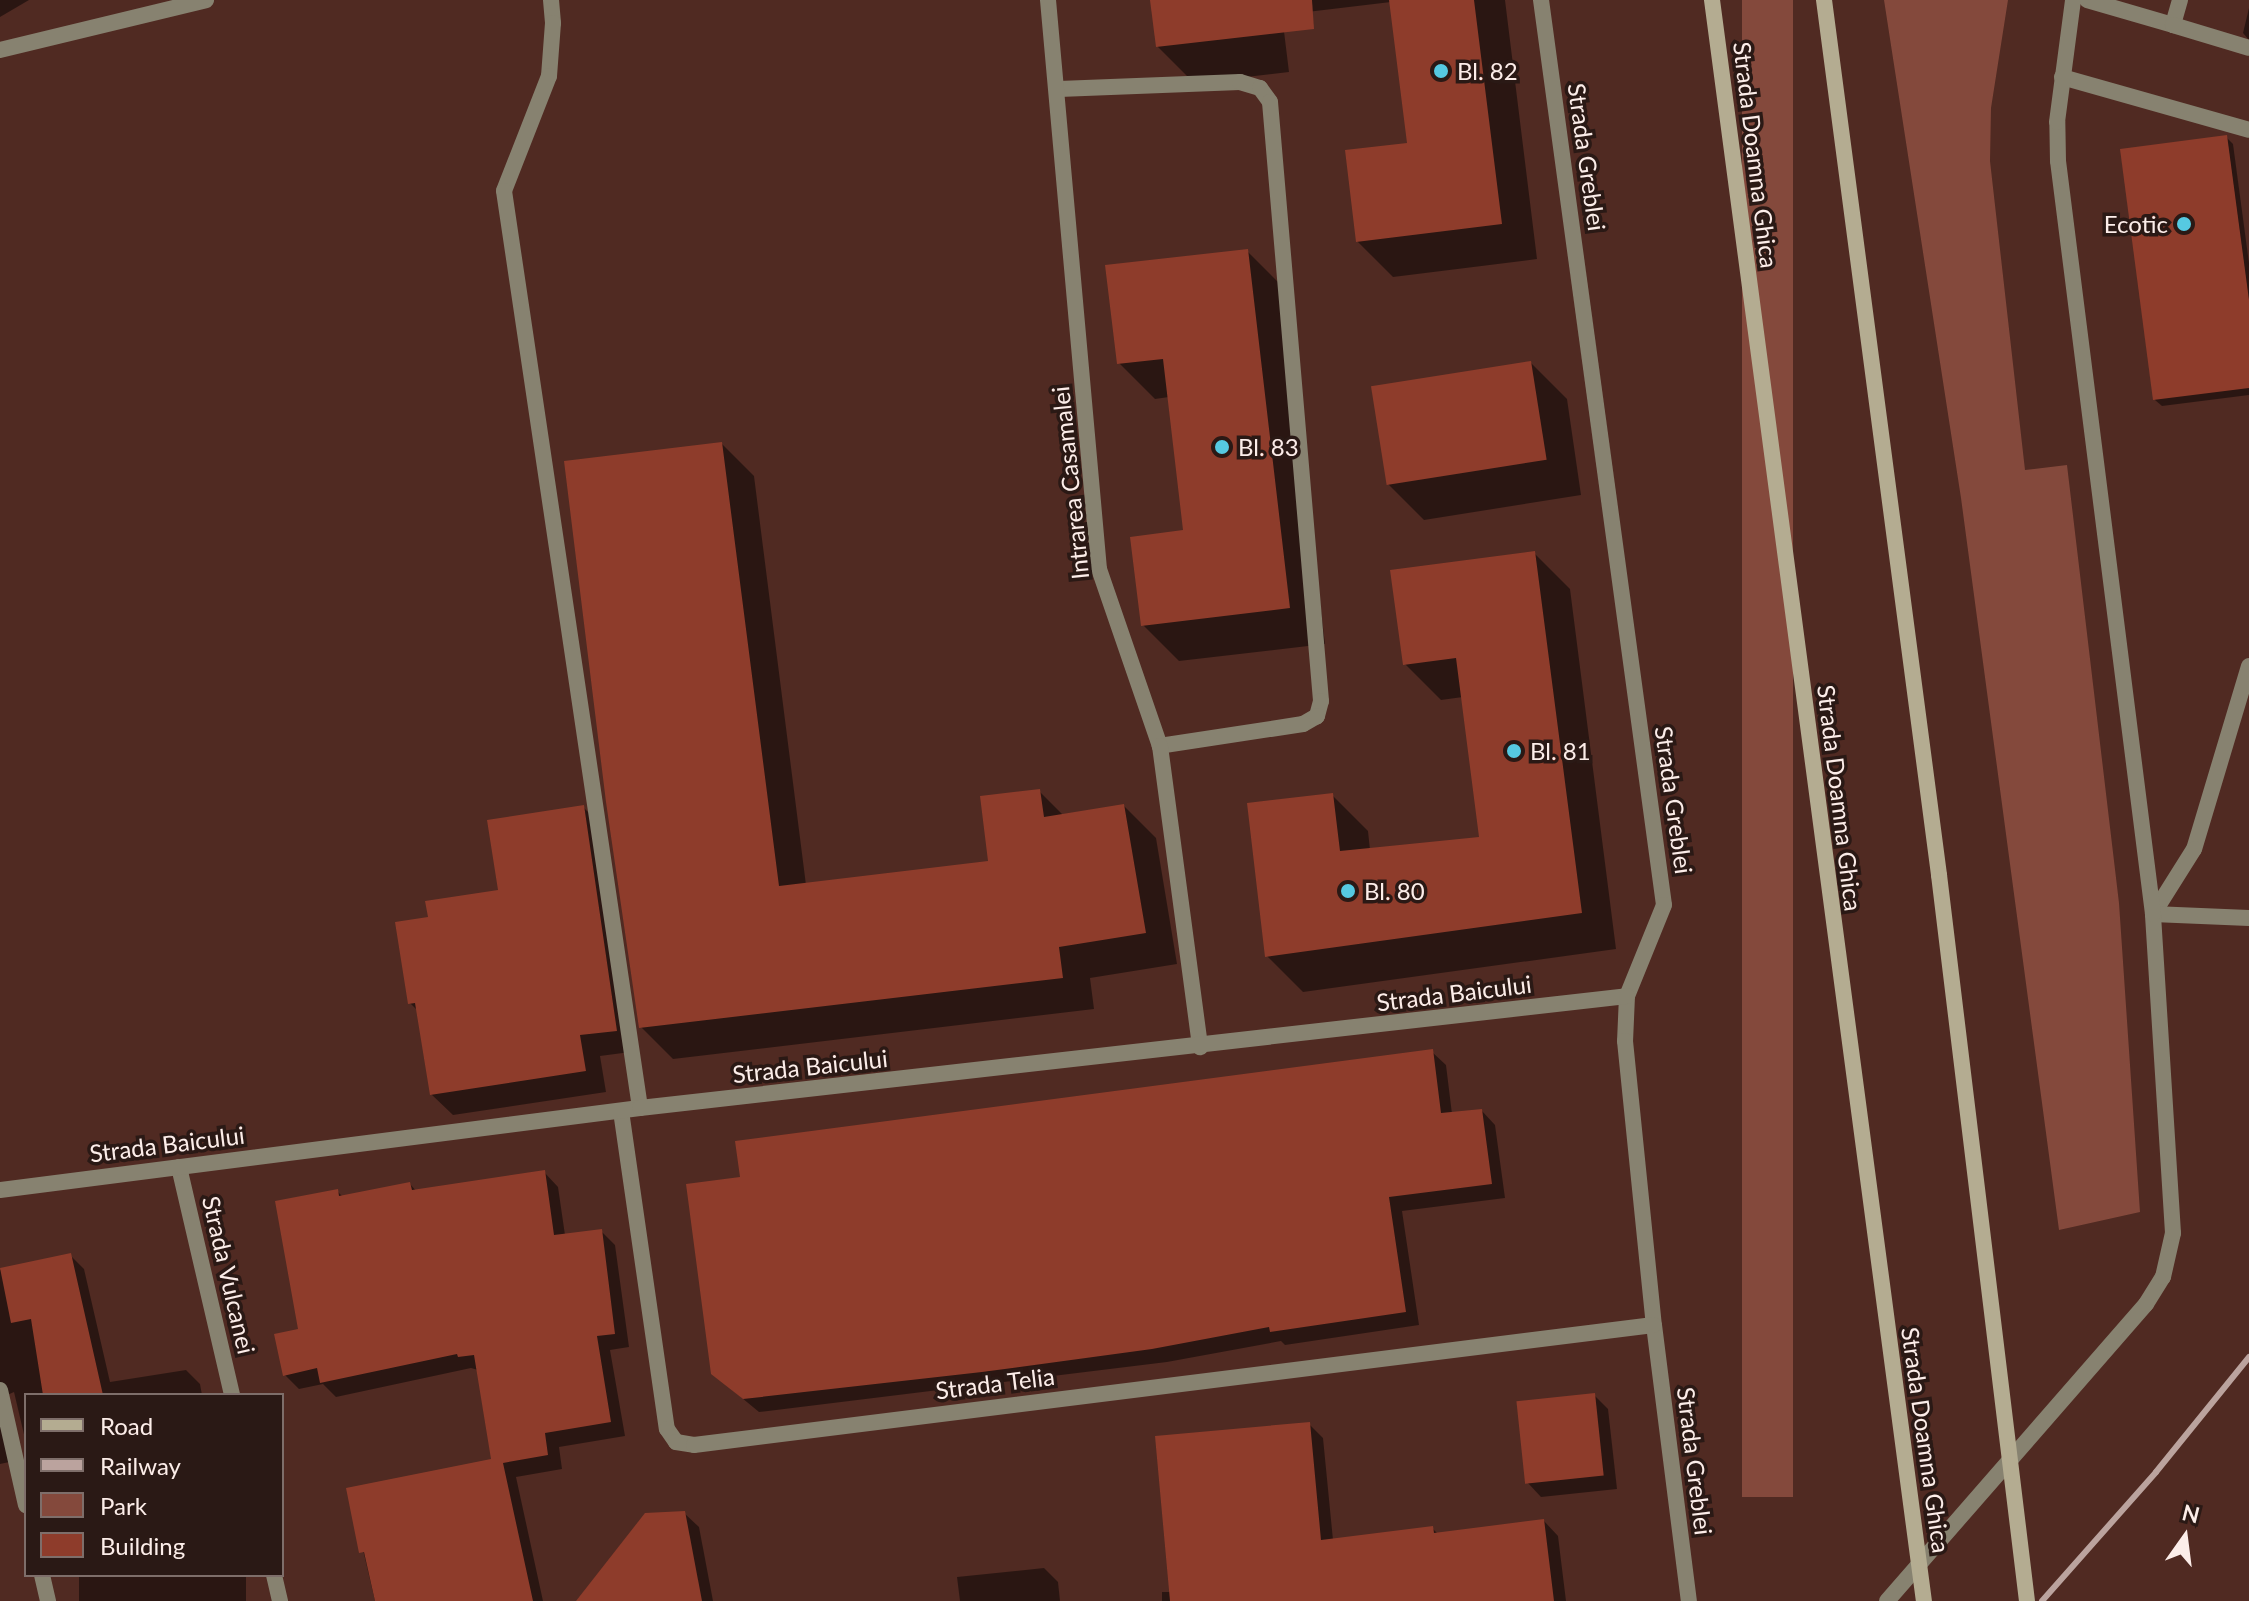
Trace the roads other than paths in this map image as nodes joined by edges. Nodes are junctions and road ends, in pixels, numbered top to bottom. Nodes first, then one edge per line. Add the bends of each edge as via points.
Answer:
1 (206, 0) edge
2 (551, 0) edge
3 (1048, 0) edge
4 (1541, 0) edge
5 (1824, 0) edge
6 (2073, 0) edge
7 (2087, 0) edge
8 (2180, 0) edge
9 (1712, 1) edge
10 (2173, 25) junction
11 (2249, 48) edge
12 (0, 50) edge
13 (2062, 77) junction
14 (1059, 89) junction
15 (2249, 130) edge
16 (2249, 666) edge
17 (1160, 746) junction
18 (2153, 914) junction
19 (2249, 918) edge
20 (1627, 996) junction
21 (1200, 1047) junction
22 (640, 1108) junction
23 (621, 1111) junction
24 (179, 1167) junction
25 (0, 1190) edge
26 (1654, 1325) junction
27 (0, 1390) edge
28 (232, 1393) edge
29 (24, 1496) edge
30 (42, 1577) edge
31 (274, 1577) edge
32 (48, 1601) edge
33 (280, 1601) edge
34 (1689, 1601) edge
35 (1887, 1601) edge
36 (1924, 1601) edge
37 (2027, 1601) edge

1 - 12 street
2 - 22 street via 549,76 504,191
3 - 14 street, Intrarea Casamalei
4 - 20 street, Strada Greblei via 1664,905
5 - 37 main road via 1939,875
6 - 13 street
7 - 10 street
8 - 10 street
9 - 36 main road, Strada Doamna Ghica
10 - 11 street
13 - 15 street
13 - 18 street via 2058,161
14 - 17 street, Intrarea Casamalei via 1099,569
14 - 17 street via 1240,82 1260,88 1270,102 1321,701 1317,716 1303,724
16 - 18 street via 2194,849
17 - 21 street, Intrarea Casamalei
18 - 19 street
18 - 35 street via 2173,1233 2163,1277 2146,1304
20 - 21 street, Strada Baicului
20 - 26 street, Strada Greblei via 1625,1041
21 - 22 street, Strada Baicului
22 - 23 street, Strada Baicului
23 - 24 street, Strada Baicului
23 - 26 street, Strada Telia via 667,1429 676,1442 694,1445
24 - 25 street, Strada Baicului
24 - 28 street, Strada Vulcanei
26 - 34 street, Strada Greblei
27 - 29 street
30 - 32 street
31 - 33 street

